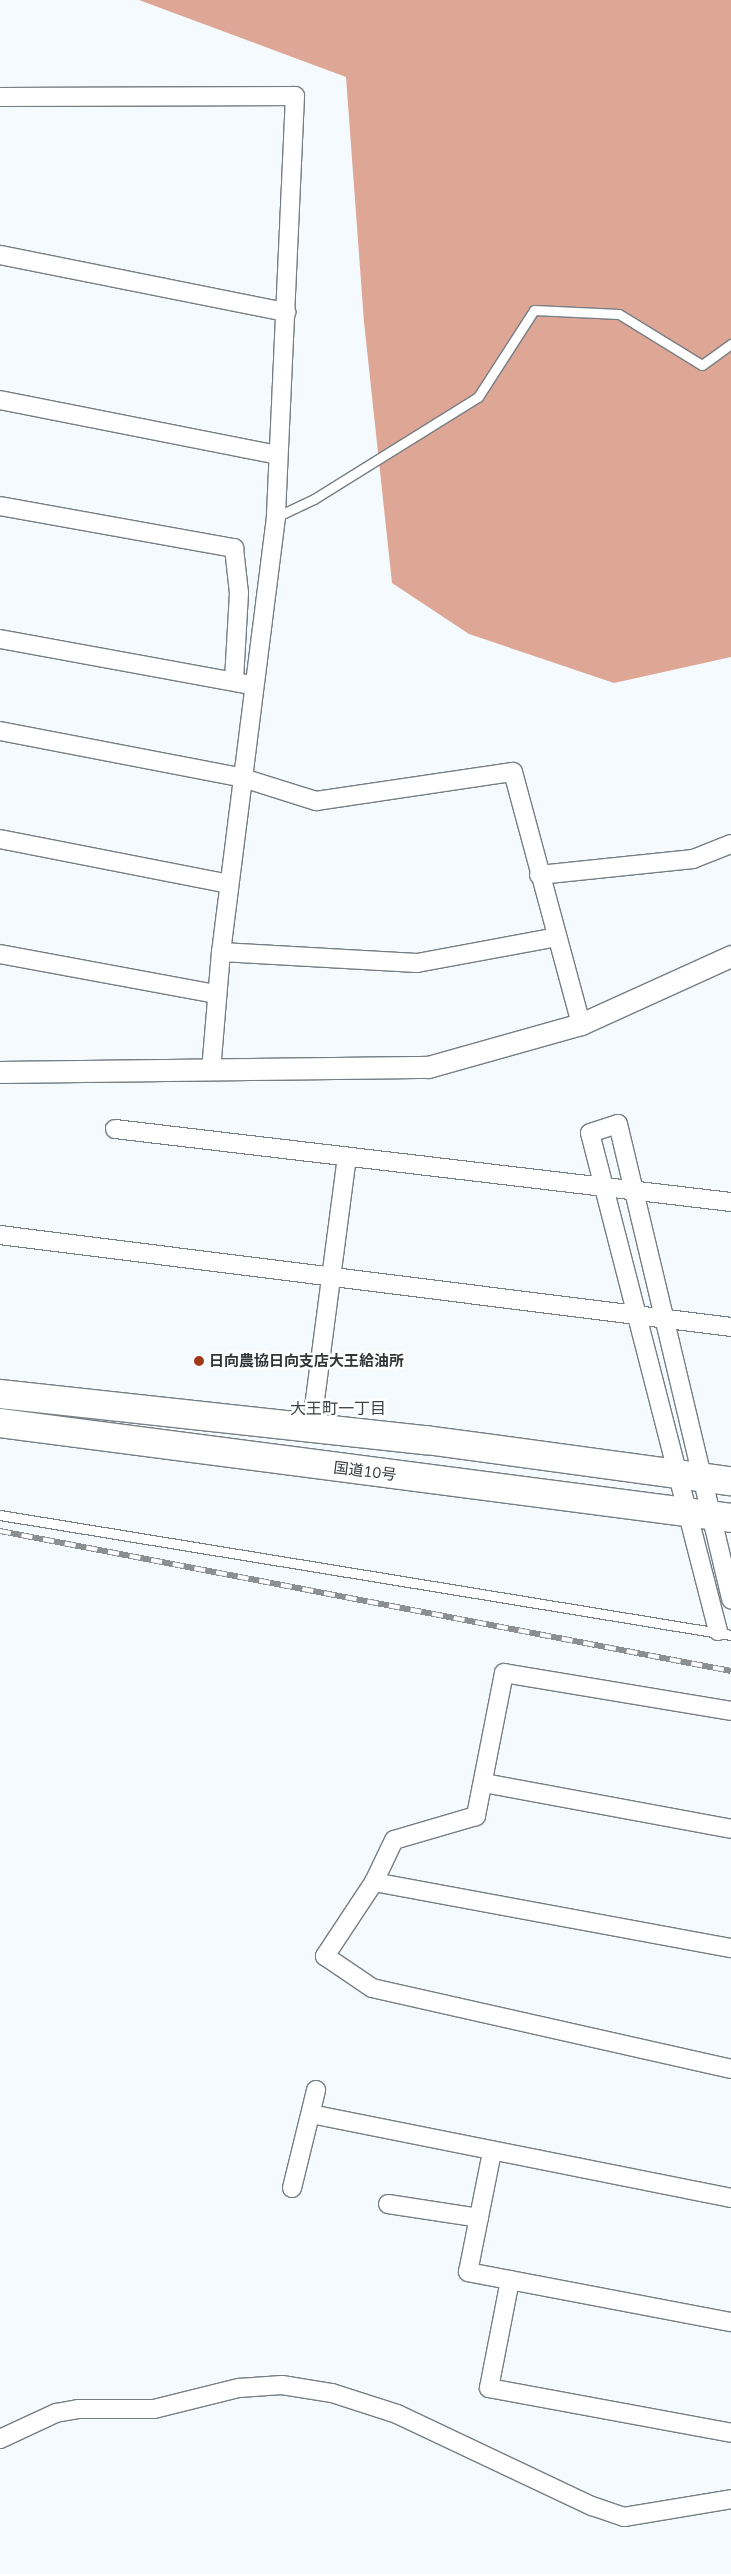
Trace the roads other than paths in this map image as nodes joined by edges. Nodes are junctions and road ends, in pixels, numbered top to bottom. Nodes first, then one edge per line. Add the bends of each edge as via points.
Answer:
1 (0, 97) edge
2 (0, 255) edge
3 (286, 312) junction
4 (731, 344) edge
5 (0, 400) edge
6 (277, 455) junction
7 (0, 506) edge
8 (276, 517) junction
9 (0, 639) edge
10 (234, 681) junction
11 (256, 686) junction
12 (0, 731) edge
13 (243, 778) junction
14 (0, 840) edge
15 (731, 844) edge
16 (540, 875) junction
17 (229, 884) junction
18 (557, 937) junction
19 (220, 952) junction
20 (0, 954) edge
21 (731, 956) edge
22 (216, 994) junction
23 (581, 1024) junction
24 (211, 1070) junction
25 (0, 1072) edge
26 (115, 1129) dead end
27 (346, 1157) junction
28 (606, 1189) junction
29 (635, 1192) junction
30 (731, 1202) edge
31 (0, 1235) edge
32 (331, 1277) junction
33 (637, 1316) junction
34 (662, 1319) junction
35 (731, 1327) edge
36 (0, 1394) edge
37 (0, 1423) edge
38 (311, 1430) junction
39 (689, 1475) junction
40 (731, 1481) edge
41 (0, 1515) edge
42 (710, 1516) edge
43 (731, 1600) edge
44 (724, 1633) edge
45 (731, 1711) edge
46 (484, 1783) junction
47 (731, 1829) edge
48 (374, 1882) junction
49 (731, 1948) edge
50 (731, 2069) edge
51 (316, 2090) dead end
52 (311, 2114) junction
53 (492, 2152) junction
54 (292, 2188) dead end
55 (731, 2198) edge
56 (388, 2204) dead end
57 (479, 2218) junction
58 (510, 2280) junction
59 (731, 2322) edge
60 (731, 2433) edge
61 (0, 2439) edge
62 (731, 2499) edge

1 - 3 street via 295,96
2 - 3 street
3 - 6 street
4 - 8 lane via 702,366 619,314 534,310 478,397 314,499
5 - 6 street
6 - 8 street
7 - 10 street via 234,548 239,593
8 - 11 street
9 - 10 street
10 - 11 street
11 - 13 street
12 - 13 street
13 - 16 street via 316,800 513,772
13 - 17 street
14 - 17 street
15 - 16 street via 693,859
16 - 18 street
17 - 19 street
18 - 19 street via 417,963
18 - 23 street
19 - 22 street
20 - 22 street
21 - 23 street
22 - 24 street
23 - 24 street via 428,1067
24 - 25 street
26 - 27 street
27 - 28 street
27 - 32 street
28 - 29 street
28 - 29 street via 590,1133 618,1124
28 - 33 street
29 - 30 street
29 - 34 street
31 - 32 street
32 - 33 street
32 - 38 street
33 - 34 street
33 - 39 street
34 - 35 street
34 - 39 street
36 - 38 highway
37 - 42 highway, 国道10号
38 - 39 highway
39 - 40 highway
39 - 42 street
41 - 44 lane
42 - 43 street
42 - 44 street
45 - 46 street via 504,1673
46 - 47 street
46 - 48 street via 476,1816 394,1840
48 - 49 street
48 - 50 street via 325,1956 372,1988
51 - 52 street
52 - 53 street
52 - 54 street
53 - 55 street
53 - 57 street
56 - 57 street
57 - 58 street via 468,2272
58 - 59 street
58 - 60 street via 489,2388
61 - 62 street via 70,2410 154,2409 239,2388 282,2385 332,2393 397,2414 592,2506 624,2517

